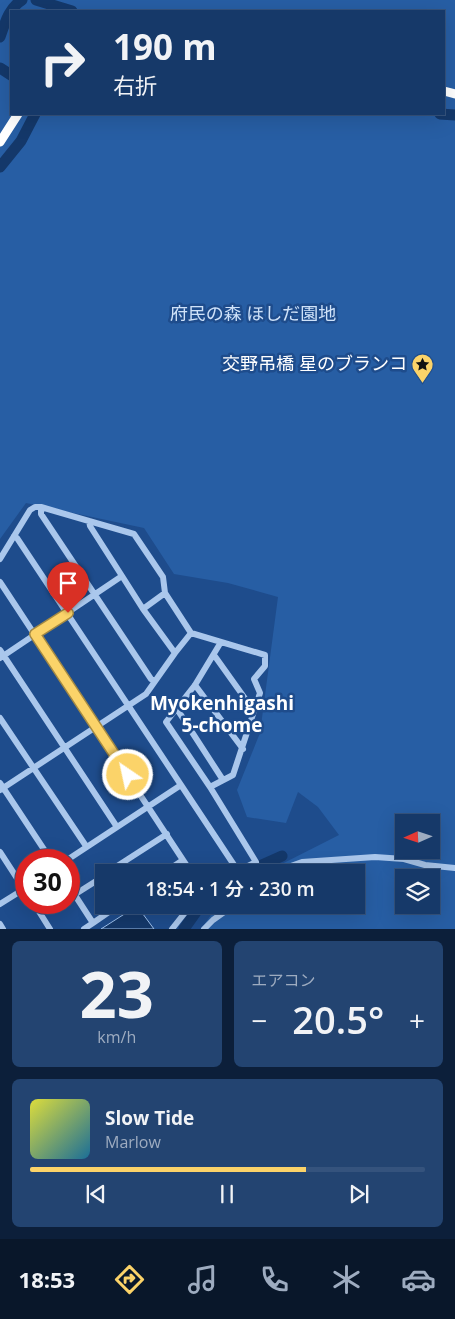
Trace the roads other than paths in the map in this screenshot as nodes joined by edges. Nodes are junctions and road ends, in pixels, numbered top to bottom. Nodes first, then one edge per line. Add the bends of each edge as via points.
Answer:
1 (17, 115) edge
2 (0, 142) edge
3 (41, 507) junction
4 (89, 521) junction
5 (14, 536) junction
6 (0, 559) edge
7 (122, 576) junction
8 (0, 582) edge
9 (165, 593) junction
10 (95, 595) junction
11 (143, 609) junction
12 (68, 613) junction
13 (191, 633) junction
14 (35, 634) junction
15 (221, 642) junction
16 (175, 653) junction
17 (1, 654) edge
18 (214, 655) junction
19 (155, 681) junction
20 (195, 685) junction
21 (128, 706) junction
22 (177, 709) junction
23 (254, 711) junction
24 (0, 718) edge
25 (96, 728) junction
26 (65, 747) junction
27 (243, 749) junction
28 (34, 768) junction
29 (223, 780) junction
30 (181, 785) junction
31 (1, 787) edge
32 (210, 788) junction
33 (149, 807) junction
34 (116, 827) junction
35 (166, 834) junction
36 (86, 846) junction
37 (43, 849) edge
38 (80, 850) edge
39 (0, 852) edge
40 (183, 860) junction
41 (120, 864) edge
42 (177, 864) edge
43 (186, 864) edge
44 (232, 864) edge
45 (252, 864) edge
46 (295, 864) edge
47 (455, 868) edge
48 (15, 874) edge
49 (95, 882) edge
50 (80, 891) edge
51 (15, 896) edge
52 (0, 904) edge
53 (80, 904) edge
54 (41, 914) edge
55 (106, 914) edge
56 (184, 914) edge
57 (221, 914) edge
58 (93, 923) junction
59 (0, 924) edge
60 (3, 929) edge
61 (50, 929) edge
62 (84, 929) edge
63 (172, 929) edge
64 (204, 929) edge

1 - 2 highway
3 - 4 street
3 - 5 street via 30,510
3 - 10 street via 41,514
4 - 7 street
4 - 9 street via 134,534 163,578
5 - 6 street
5 - 12 street
7 - 10 street
7 - 11 street
8 - 14 street
9 - 11 street
9 - 13 street
10 - 12 street
10 - 19 street
11 - 16 street
12 - 14 street
12 - 21 street
13 - 15 street
13 - 16 street
14 - 17 street
14 - 25 street
15 - 18 street
15 - 23 street via 265,655 265,666 254,679 260,693
16 - 19 street
17 - 26 street
18 - 20 street
18 - 23 street
19 - 21 street via 146,694
20 - 22 street
20 - 27 street
21 - 25 street
21 - 30 street
22 - 29 street
22 - 32 street via 166,722
23 - 27 street
24 - 28 street
25 - 26 street
25 - 33 street
26 - 28 street
26 - 34 street
27 - 29 street via 233,775
28 - 31 street
28 - 36 street
29 - 32 street
30 - 33 street
30 - 44 street
31 - 37 street
32 - 45 street via 256,862
33 - 34 street
33 - 35 street
34 - 36 street
35 - 40 street
35 - 41 street
36 - 38 street
39 - 48 street
40 - 42 street
40 - 43 street
46 - 47 street via 375,857
49 - 50 street
51 - 52 street
53 - 58 street
54 - 61 street
55 - 58 street
56 - 63 street
57 - 64 street
58 - 62 street
59 - 60 street

